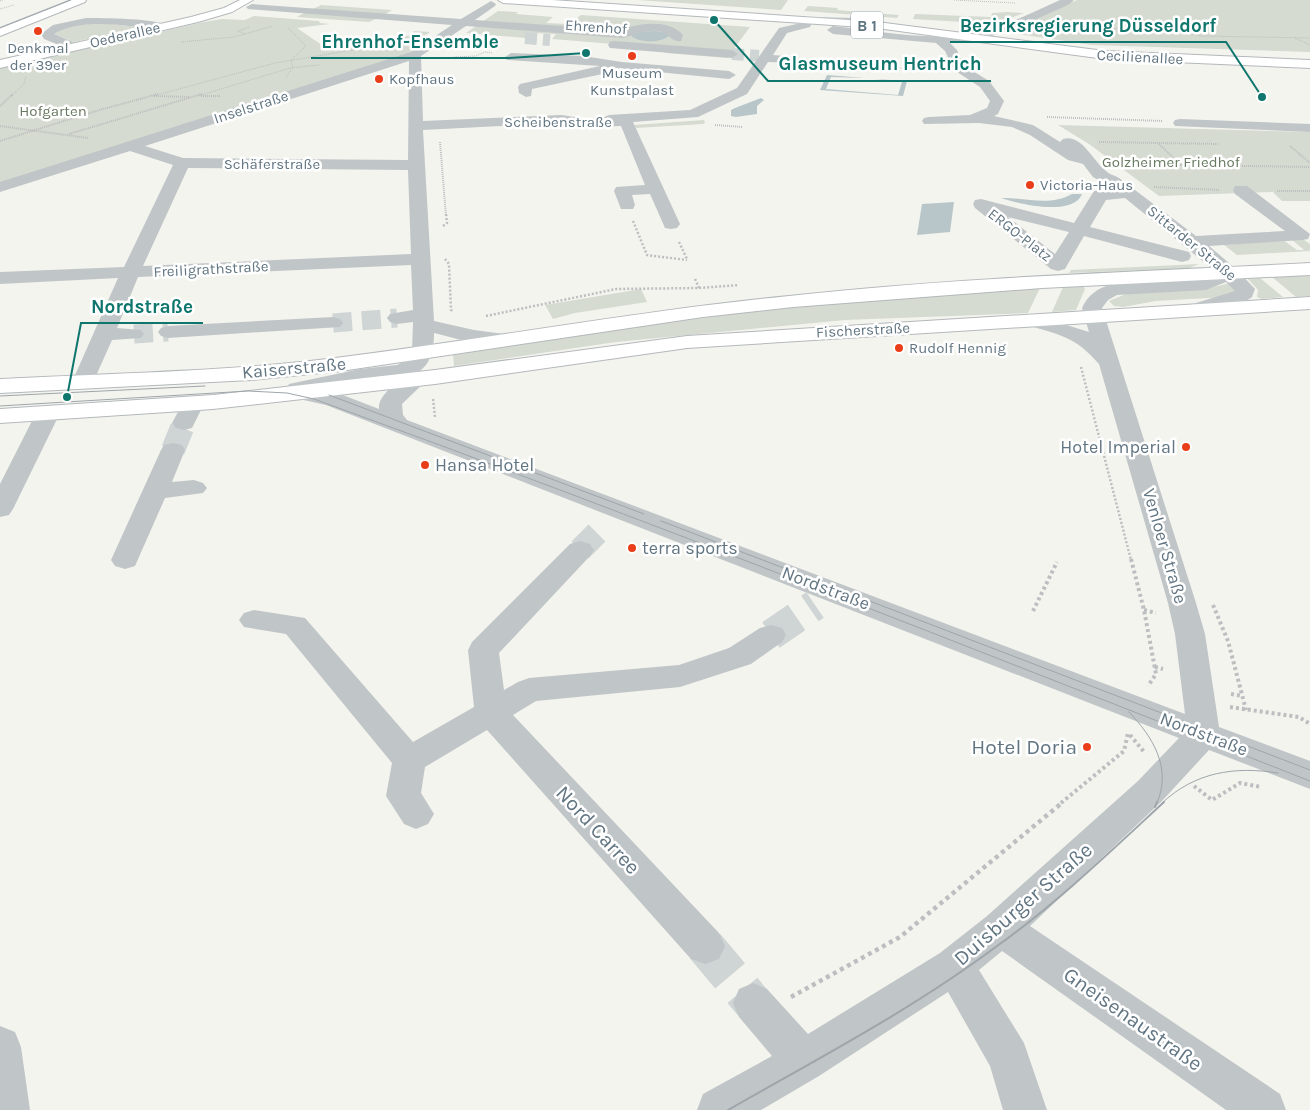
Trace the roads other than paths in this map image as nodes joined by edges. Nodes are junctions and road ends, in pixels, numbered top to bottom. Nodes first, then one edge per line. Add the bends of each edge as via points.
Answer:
1 (51, 0) edge
2 (81, 0) edge
3 (503, 0) edge
4 (566, 0) edge
5 (1069, 0) edge
6 (250, 3) edge
7 (491, 4) dead end
8 (23, 10) dead end
9 (856, 20) junction
10 (464, 22) junction
11 (807, 23) junction
12 (164, 27) junction
13 (0, 32) edge
14 (449, 33) junction
15 (623, 34) junction
16 (984, 34) junction
17 (525, 38) tunnel mouth
18 (676, 38) junction
19 (971, 38) junction
20 (938, 39) junction
21 (550, 40) tunnel mouth
22 (737, 42) tunnel mouth
23 (641, 46) junction
24 (74, 47) junction
25 (732, 54) tunnel mouth
26 (415, 55) junction
27 (763, 57) junction
28 (1310, 59) edge
29 (793, 60) road end
30 (0, 64) edge
31 (623, 64) junction
32 (1310, 64) edge
33 (729, 75) tunnel mouth
34 (532, 97) junction
35 (971, 118) junction
36 (574, 119) junction
37 (621, 119) junction
38 (929, 121) dead end
39 (1180, 123) dead end
40 (415, 126) junction
41 (1310, 128) edge
42 (1068, 142) dead end
43 (130, 146) junction
44 (182, 163) junction
45 (1091, 164) junction
46 (416, 165) junction
47 (0, 188) edge
48 (655, 188) junction
49 (1241, 190) dead end
50 (1124, 197) junction
51 (627, 205) dead end
52 (671, 224) dead end
53 (1080, 230) junction
54 (1306, 233) edge
55 (1188, 249) junction
56 (421, 259) junction
57 (1310, 269) edge
58 (130, 273) junction
59 (1229, 273) junction
60 (0, 278) edge
61 (1310, 303) edge
62 (1193, 310) junction
63 (1094, 316) junction
64 (397, 318) tunnel mouth
65 (424, 320) junction
66 (1031, 320) junction
67 (333, 323) tunnel mouth
68 (168, 332) tunnel mouth
69 (104, 334) junction
70 (134, 334) tunnel mouth
71 (505, 339) junction
72 (423, 352) junction
73 (1108, 362) junction
74 (82, 382) junction
75 (0, 386) edge
76 (425, 386) junction
77 (298, 392) junction
78 (269, 395) junction
79 (48, 413) junction
80 (0, 416) edge
81 (399, 425) junction
82 (173, 450) tunnel mouth
83 (194, 488) dead end
84 (155, 491) junction
85 (0, 509) edge
86 (580, 550) tunnel mouth
87 (125, 560) dead end
88 (254, 620) dead end
89 (772, 635) tunnel mouth
90 (491, 713) junction
91 (1204, 734) junction
92 (409, 760) junction
93 (1310, 775) edge
94 (416, 814) dead end
95 (1001, 928) junction
96 (705, 946) tunnel mouth
97 (954, 966) junction
98 (757, 1008) tunnel mouth
99 (0, 1047) edge
100 (804, 1061) junction
101 (8, 1110) edge
102 (719, 1110) edge
103 (1025, 1110) edge
104 (1264, 1110) edge

1 - 8 main road
2 - 13 main road
3 - 11 main road, B 1
4 - 9 main road, B 1
5 - 16 street
6 - 10 street, Ehrenhof
6 - 12 main road, Oederallee
7 - 10 street, Inselstraße
9 - 11 street
9 - 16 main road, B 1
10 - 14 street, Inselstraße
10 - 15 street, Ehrenhof
11 - 19 main road, B 1 via 894,27
11 - 20 street via 822,29
11 - 27 street via 783,30
12 - 24 main road, Oederallee
12 - 24 street via 90,22 62,26 47,34
14 - 17 street
14 - 26 street, Inselstraße
15 - 18 street, Ehrenhof via 660,26 674,32
15 - 23 street, Ehrenhof via 624,38
16 - 19 street
16 - 28 main road, Cecilienallee / B 1 via 1124,52
18 - 22 street, Ehrenhof
18 - 23 street, Ehrenhof
19 - 20 street
19 - 32 main road, Cecilienallee / B 1 via 1105,55
20 - 35 street via 951,50 951,58 964,73 983,83 997,101 993,111
21 - 23 street, Ehrenhof
23 - 25 street, Ehrenhof
24 - 30 main road, Oederallee
26 - 40 street
26 - 43 street, Inselstraße
27 - 29 street
27 - 37 street via 742,91 703,119 658,112
31 - 33 street
31 - 34 street
31 - 34 street via 516,57
34 - 36 street
35 - 38 street
35 - 45 street, Sittarder Straße via 1029,128 1069,156
36 - 37 street, Scheibenstraße
36 - 40 street, Scheibenstraße
37 - 48 street, Scheibenstraße
39 - 41 street
40 - 46 street
42 - 45 street
43 - 44 street, Schäferstraße
43 - 47 street, Inselstraße
44 - 46 street, Schäferstraße
44 - 58 street
45 - 50 street, Sittarder Straße via 1102,177 1113,181
46 - 56 street
48 - 51 street via 622,191
48 - 52 street, Scheibenstraße
49 - 54 street
50 - 53 street, ERGO-Platz via 1100,195
50 - 55 street, Sittarder Straße
53 - 53 street, ERGO-Platz via 1058,265 981,204 1008,211
53 - 55 street, ERGO-Platz
54 - 55 street
55 - 59 street, Sittarder Straße
56 - 58 street, Freiligrathstraße
56 - 65 street
57 - 59 main road, Fischerstraße
58 - 60 street, Freiligrathstraße
58 - 69 street
59 - 62 street, Sittarder Straße via 1243,284 1245,293
59 - 63 street via 1206,284 1107,291 1094,301
59 - 71 main road, Fischerstraße via 1050,281 793,300
61 - 62 main road, Fischerstraße
62 - 63 main road, Fischerstraße
63 - 66 main road, Fischerstraße
63 - 73 street, Venloer Straße
64 - 65 street
65 - 71 street via 474,336
65 - 72 street
66 - 73 street, Venloer Straße via 1080,335 1093,344
66 - 76 main road, Fischerstraße via 687,342
67 - 68 street
69 - 70 street
69 - 74 street
71 - 72 main road, Fischerstraße
72 - 74 main road, Kaiserstraße via 251,373
72 - 78 street, Kaiserstraße via 417,363 401,371
73 - 91 street, Venloer Straße via 1190,634
74 - 75 main road, Kaiserstraße
76 - 77 main road, Kaiserstraße
76 - 81 street via 402,390 390,403 391,416
77 - 78 main road, Kaiserstraße
77 - 81 street, Nordstraße via 332,399
78 - 79 main road, Kaiserstraße via 189,414
79 - 80 main road, Kaiserstraße
79 - 85 street
81 - 91 street, Nordstraße via 820,596
82 - 84 street
83 - 84 street
84 - 87 street
86 - 90 street via 483,650
88 - 92 street via 295,625
89 - 90 street via 740,656 680,676 529,690
90 - 92 street
90 - 96 street, Nord Carree
91 - 93 street, Nordstraße
91 - 95 street, Duisburger Straße via 1150,790
92 - 94 street via 403,796
95 - 97 street, Duisburger Straße
95 - 104 street, Gneisenaustraße
97 - 100 street, Duisburger Straße
97 - 103 street via 1009,1058
98 - 100 street
99 - 101 street
100 - 102 street, Duisburger Straße

